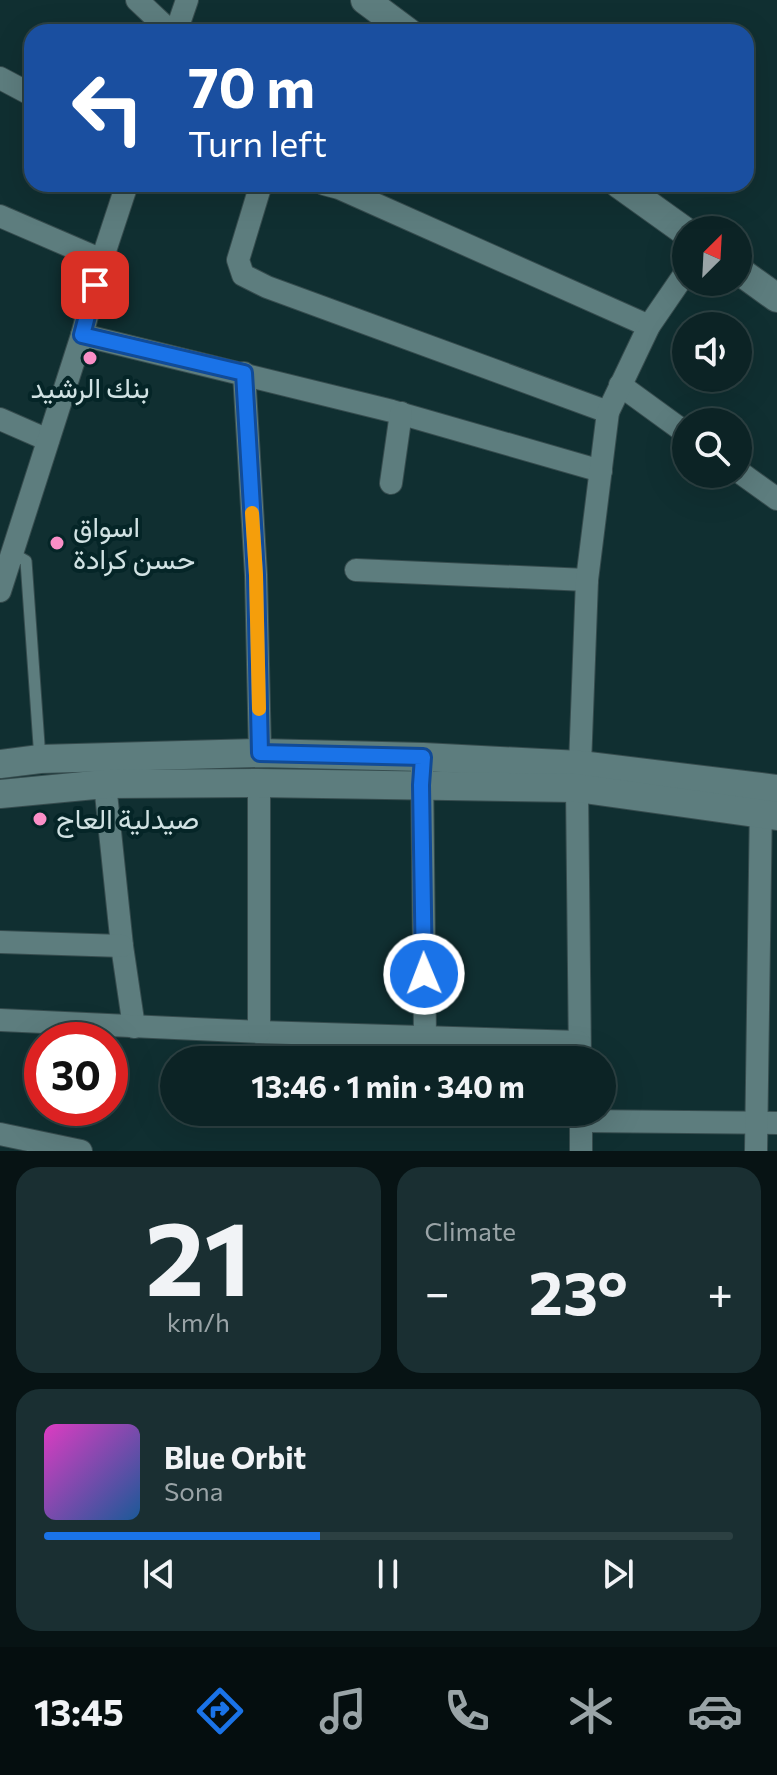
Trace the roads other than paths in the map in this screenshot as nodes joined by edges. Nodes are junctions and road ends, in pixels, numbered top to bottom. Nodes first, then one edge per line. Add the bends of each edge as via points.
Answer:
1 (137, 0) edge
2 (187, 0) edge
3 (365, 0) edge
4 (165, 24) edge
5 (177, 24) edge
6 (397, 24) edge
7 (0, 78) edge
8 (24, 91) edge
9 (124, 192) edge
10 (259, 192) edge
11 (351, 192) edge
12 (630, 192) edge
13 (0, 216) edge
14 (672, 222) edge
15 (102, 260) junction
16 (752, 280) edge
17 (672, 292) edge
18 (777, 298) edge
19 (649, 326) junction
20 (82, 335) junction
21 (244, 373) junction
22 (620, 385) junction
23 (608, 412) junction
24 (401, 413) junction
25 (0, 419) edge
26 (672, 423) edge
27 (48, 440) junction
28 (601, 471) junction
29 (752, 481) edge
30 (391, 483) dead end
31 (777, 499) edge
32 (12, 553) junction
33 (356, 570) dead end
34 (587, 580) junction
35 (0, 591) edge
36 (260, 753) junction
37 (423, 757) junction
38 (40, 759) junction
39 (0, 764) edge
40 (578, 777) junction
41 (259, 783) junction
42 (105, 784) junction
43 (421, 785) junction
44 (0, 794) edge
45 (769, 802) edge
46 (0, 942) edge
47 (122, 946) junction
48 (0, 1020) edge
49 (134, 1027) junction
50 (259, 1032) junction
51 (425, 1037) junction
52 (524, 1046) edge
53 (579, 1046) edge
54 (616, 1118) edge
55 (766, 1123) edge
56 (582, 1126) edge
57 (0, 1134) edge
58 (81, 1151) edge
59 (581, 1151) edge
60 (756, 1151) edge

1 - 4 street
2 - 5 street
3 - 6 street
7 - 8 street
9 - 15 street
10 - 23 street via 238,260 243,275 254,282
11 - 19 street
12 - 14 street
13 - 15 street
15 - 20 street
16 - 18 street
17 - 19 street
19 - 22 street
20 - 21 street
20 - 27 street
21 - 24 street
21 - 36 street
22 - 23 street
22 - 26 street
23 - 28 street
24 - 28 street
24 - 30 street
25 - 27 street
27 - 32 street
28 - 34 street
29 - 31 street
32 - 35 street
32 - 38 lane via 26,561
33 - 34 street
34 - 40 street
36 - 37 street
36 - 38 street
37 - 40 street
37 - 43 street
38 - 39 street
40 - 43 street
40 - 45 street
40 - 53 street
41 - 42 street
41 - 43 street
41 - 50 street
42 - 44 street
42 - 47 street
43 - 51 street
45 - 55 street
46 - 47 street
47 - 49 street
48 - 49 street
49 - 50 street
50 - 51 street
51 - 52 street
54 - 55 street
55 - 60 street
56 - 59 street
57 - 58 street

